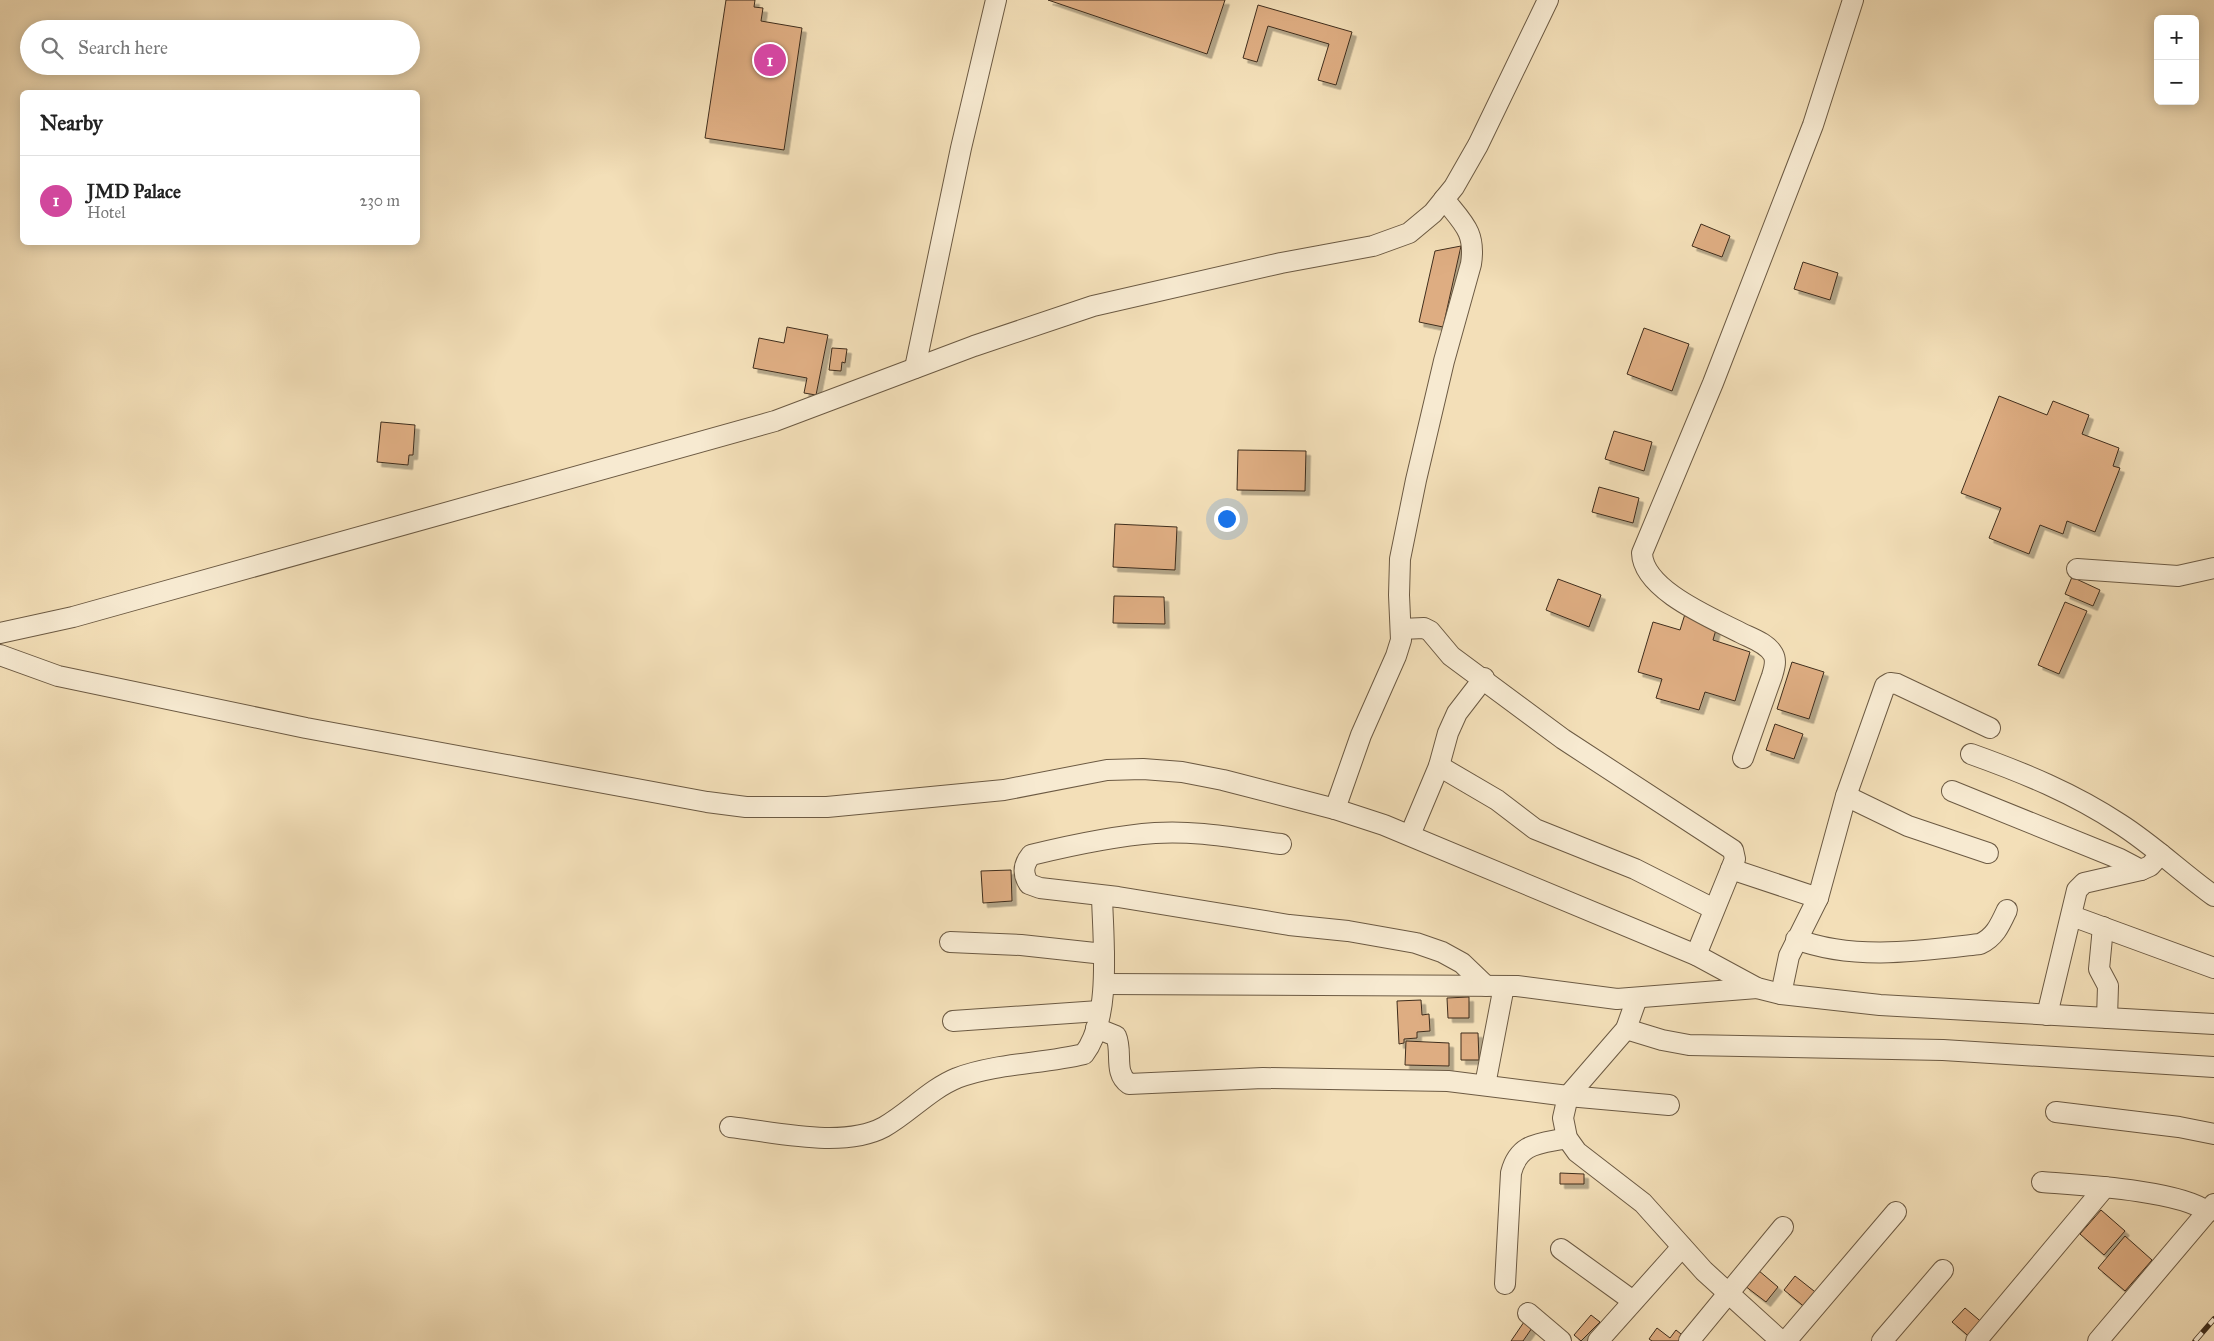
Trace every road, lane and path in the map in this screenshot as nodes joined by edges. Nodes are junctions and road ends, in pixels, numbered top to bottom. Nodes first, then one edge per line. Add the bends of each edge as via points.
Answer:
1 (996, 0) edge
2 (1548, 0) edge
3 (1854, 0) edge
4 (1444, 199) junction
5 (915, 368) junction
6 (2214, 568) edge
7 (2077, 569) dead end
8 (4, 628) edge
9 (1413, 628) junction
10 (0, 654) edge
11 (1484, 678) junction
12 (1990, 728) dead end
13 (1971, 754) dead end
14 (1743, 758) dead end
15 (1439, 766) junction
16 (1952, 791) dead end
17 (1846, 796) junction
18 (1335, 809) junction
19 (1410, 835) junction
20 (1281, 844) dead end
21 (1988, 853) dead end
22 (2161, 854) junction
23 (1733, 864) junction
24 (2141, 870) junction
25 (1102, 896) junction
26 (2214, 896) edge
27 (1818, 898) junction
28 (1714, 909) junction
29 (2007, 910) dead end
30 (2072, 916) junction
31 (2104, 927) junction
32 (1796, 939) junction
33 (950, 942) dead end
34 (1104, 954) junction
35 (1696, 955) junction
36 (2214, 968) edge
37 (1105, 984) junction
38 (1495, 986) junction
39 (1757, 988) junction
40 (1781, 994) junction
41 (1637, 998) junction
42 (2047, 1015) junction
43 (2107, 1018) junction
44 (1098, 1020) junction
45 (953, 1021) dead end
46 (2214, 1024) edge
47 (1626, 1029) junction
48 (2214, 1067) edge
49 (1485, 1086) junction
50 (1568, 1096) junction
51 (1669, 1105) dead end
52 (2056, 1112) dead end
53 (730, 1127) dead end
54 (2214, 1134) edge
55 (1567, 1138) junction
56 (2042, 1182) dead end
57 (2105, 1188) junction
58 (2211, 1208) edge
59 (1896, 1212) dead end
60 (1783, 1227) dead end
61 (1682, 1247) junction
62 (1560, 1249) dead end
63 (1944, 1270) dead end
64 (1504, 1284) dead end
65 (1728, 1294) junction
66 (1634, 1301) junction
67 (1528, 1312) dead end
68 (1561, 1341) edge
69 (1598, 1341) edge
70 (1689, 1341) edge
71 (1782, 1341) edge
72 (1786, 1341) edge
73 (1882, 1341) edge
74 (1976, 1341) edge
75 (2098, 1341) edge

1 - 5 street
2 - 4 street via 1478,145
3 - 14 street via 1809,135 1713,383 1642,553 1642,564 1651,576 1675,596 1760,643 1774,655 1776,664
4 - 5 street via 1409,233 1373,246 1281,263 1093,306
4 - 9 street via 1470,235 1473,248 1400,559 1398,594
5 - 8 street via 775,421 73,617
6 - 7 street via 2178,576
9 - 11 street via 1434,634 1451,656
9 - 18 street via 1396,656 1361,735
10 - 18 street via 58,676 315,730 746,807 828,808 1004,790 1107,770 1143,769 1223,780
11 - 15 street via 1456,713
11 - 23 street via 1562,739 1725,844 1733,850
12 - 17 street via 1890,683 1885,686
13 - 22 street via 2034,777 2075,797
15 - 19 street
15 - 28 street via 1497,800 1535,829 1634,869
16 - 24 street
17 - 21 street via 1908,826
17 - 27 street
18 - 19 street
19 - 35 street
20 - 25 street via 1157,833 1099,839 1031,855 1025,862 1024,872 1029,884
22 - 24 street
22 - 26 street
23 - 27 street
23 - 28 street
24 - 30 street via 2084,883 2077,890
25 - 34 street
25 - 38 street via 1416,943 1442,952
27 - 32 street
28 - 35 street
29 - 32 street via 1999,928 1990,939 1980,944 1889,952 1844,950
30 - 31 street
30 - 42 street
31 - 36 street
31 - 43 street via 2099,969 2108,986
32 - 40 street
33 - 34 street via 1021,945
34 - 37 street
35 - 39 street
37 - 38 street
37 - 44 street
38 - 41 street via 1617,999
38 - 49 street
39 - 40 street
39 - 41 street
40 - 42 street via 1880,1005
41 - 47 street
42 - 43 street
43 - 46 street
44 - 45 street
44 - 49 street via 1116,1036 1120,1072 1122,1079 1129,1084 1263,1078 1448,1081
44 - 53 street via 1092,1044 1084,1054 954,1079 883,1127 862,1136 842,1139
47 - 48 street via 1689,1045 1943,1050
47 - 50 street
49 - 50 street
50 - 51 street
50 - 55 street via 1563,1118
52 - 54 street
55 - 61 street via 1577,1152 1643,1203
55 - 64 street via 1528,1147 1515,1160 1511,1173
56 - 57 street
57 - 58 street via 2185,1200
57 - 74 street
58 - 75 street
59 - 72 street
60 - 65 street
61 - 65 street
61 - 66 street
62 - 66 street
63 - 73 street
65 - 70 street
65 - 71 street
66 - 69 street
67 - 68 street

